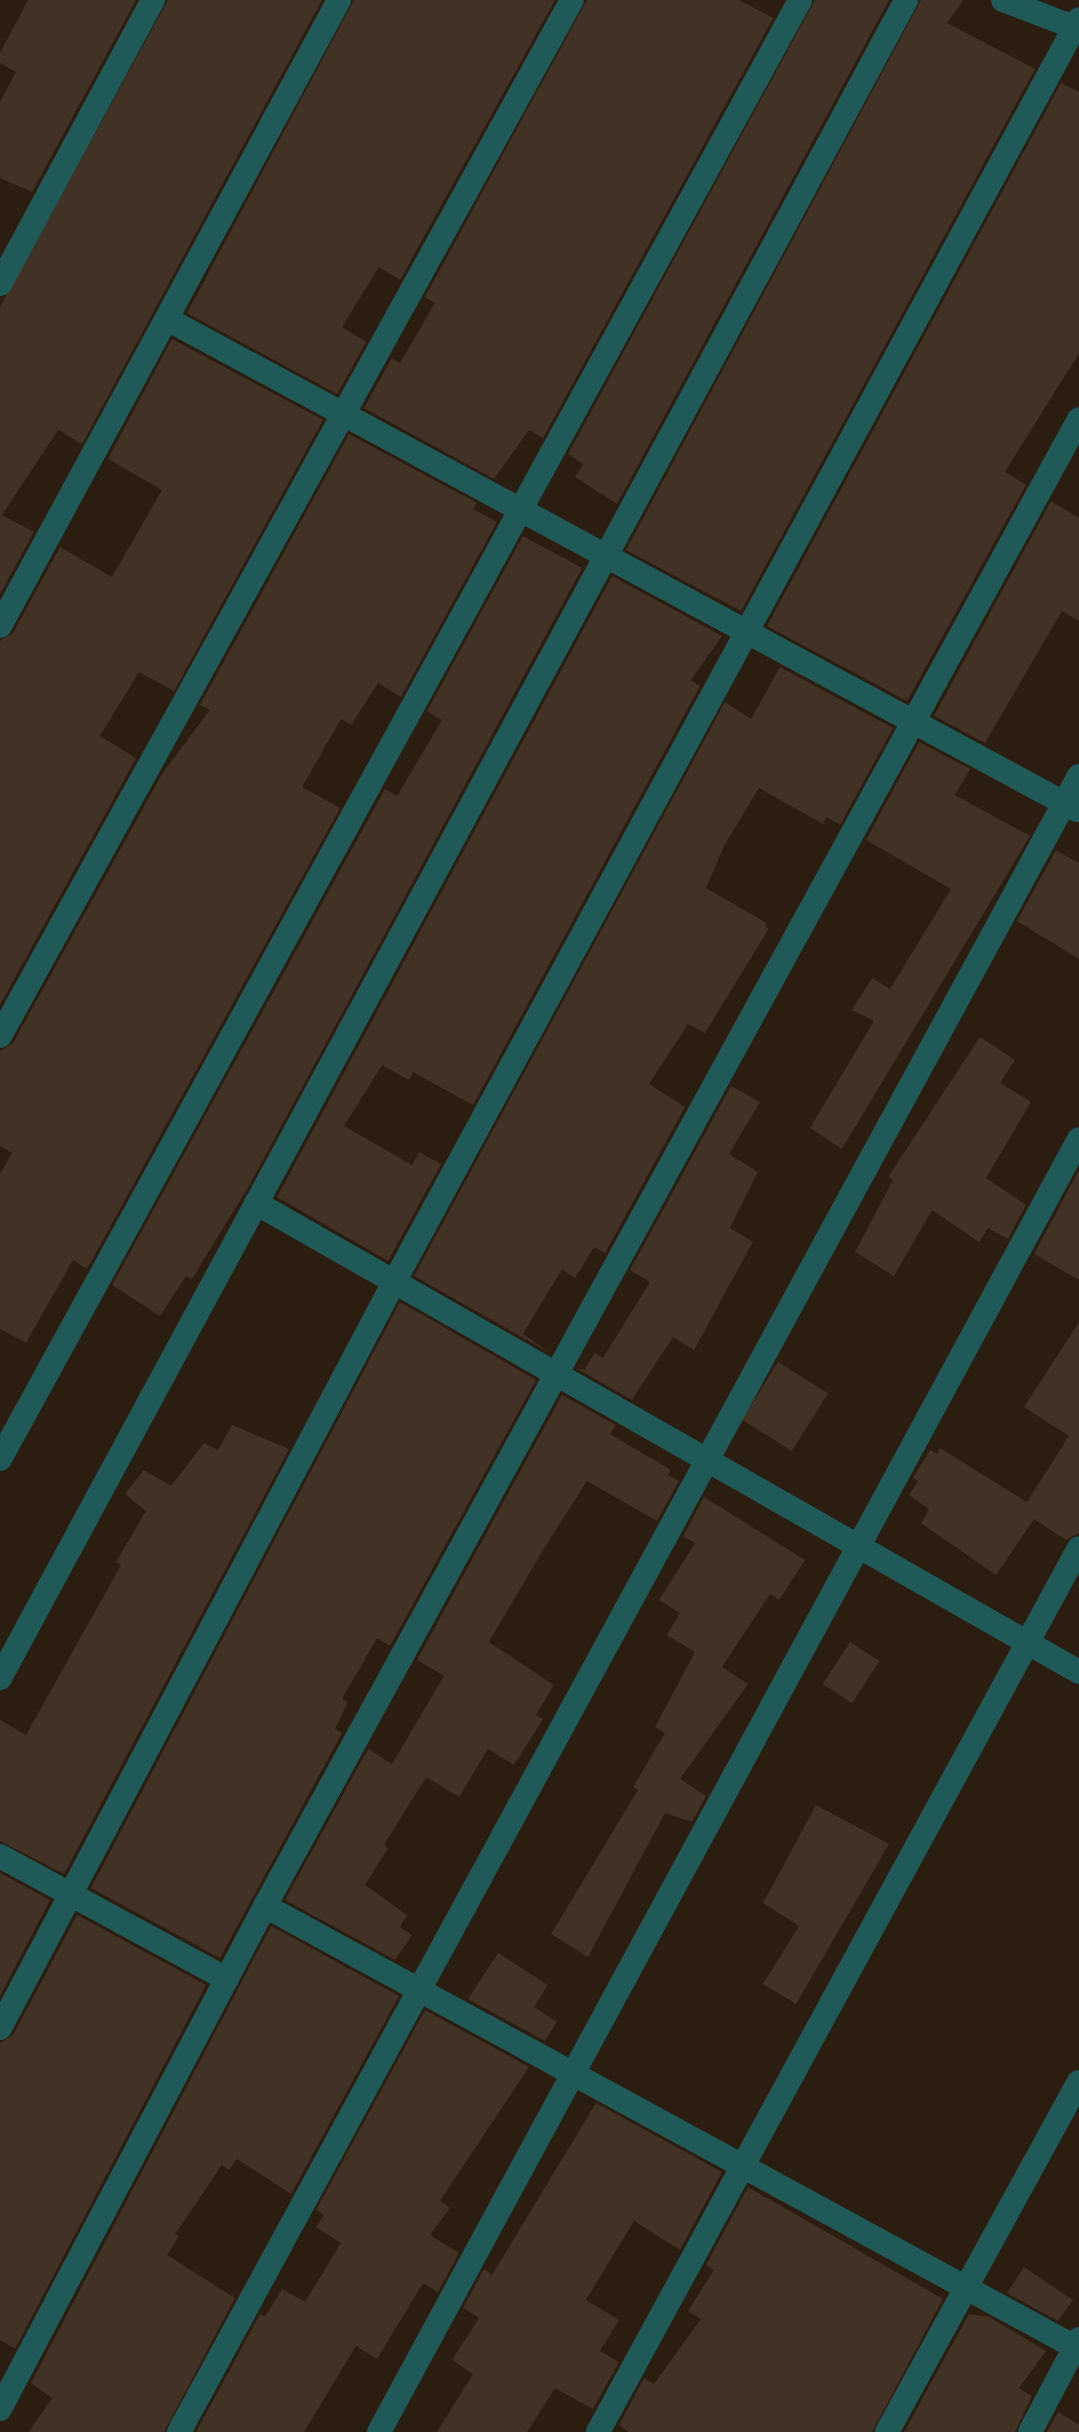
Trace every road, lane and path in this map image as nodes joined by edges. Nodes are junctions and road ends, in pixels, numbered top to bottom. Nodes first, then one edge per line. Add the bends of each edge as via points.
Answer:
1 (153, 0) edge
2 (339, 0) edge
3 (572, 0) edge
4 (800, 0) edge
5 (906, 0) edge
6 (1003, 0) edge
7 (1077, 25) edge
8 (0, 284) edge
9 (167, 319) junction
10 (344, 414) junction
11 (1079, 419) edge
12 (520, 509) junction
13 (606, 556) junction
14 (0, 626) edge
15 (748, 633) junction
16 (911, 724) junction
17 (1079, 776) edge
18 (1072, 807) edge
19 (0, 1036) edge
20 (1079, 1139) edge
21 (256, 1203) junction
22 (392, 1286) junction
23 (555, 1376) junction
24 (0, 1459) edge
25 (706, 1461) junction
26 (855, 1546) junction
27 (1079, 1548) edge
28 (1027, 1644) junction
29 (1079, 1672) edge
30 (0, 1678) edge
31 (0, 1856) edge
32 (72, 1895) junction
33 (265, 1906) junction
34 (227, 1979) junction
35 (423, 1992) junction
36 (0, 2028) edge
37 (571, 2073) junction
38 (1079, 2082) edge
39 (743, 2166) junction
40 (964, 2290) junction
41 (1077, 2343) edge
42 (0, 2409) edge
43 (179, 2432) edge
44 (379, 2432) edge
45 (598, 2432) edge
46 (887, 2432) edge
47 (1030, 2432) edge

1 - 8 street
2 - 9 street
3 - 10 street
4 - 12 street
5 - 13 street
6 - 7 street
7 - 15 street
9 - 10 street
9 - 14 street
10 - 12 street
10 - 19 street
11 - 16 street
12 - 13 street
12 - 24 street
13 - 15 street
13 - 21 street
15 - 16 street
15 - 22 street
16 - 18 street
16 - 23 street
17 - 18 street
18 - 25 street
20 - 26 street
21 - 22 street
21 - 30 street
22 - 23 street
22 - 32 street
23 - 25 street
23 - 33 street
25 - 26 street
25 - 35 street
26 - 28 street
26 - 37 street
27 - 28 street
28 - 29 street
28 - 39 street
31 - 32 street
32 - 34 street
32 - 36 street
33 - 34 street
33 - 35 street
34 - 42 street
35 - 37 street
35 - 43 street
37 - 39 street
37 - 44 street
38 - 40 street
39 - 40 street
39 - 45 street
40 - 41 street
40 - 46 street
41 - 47 street

